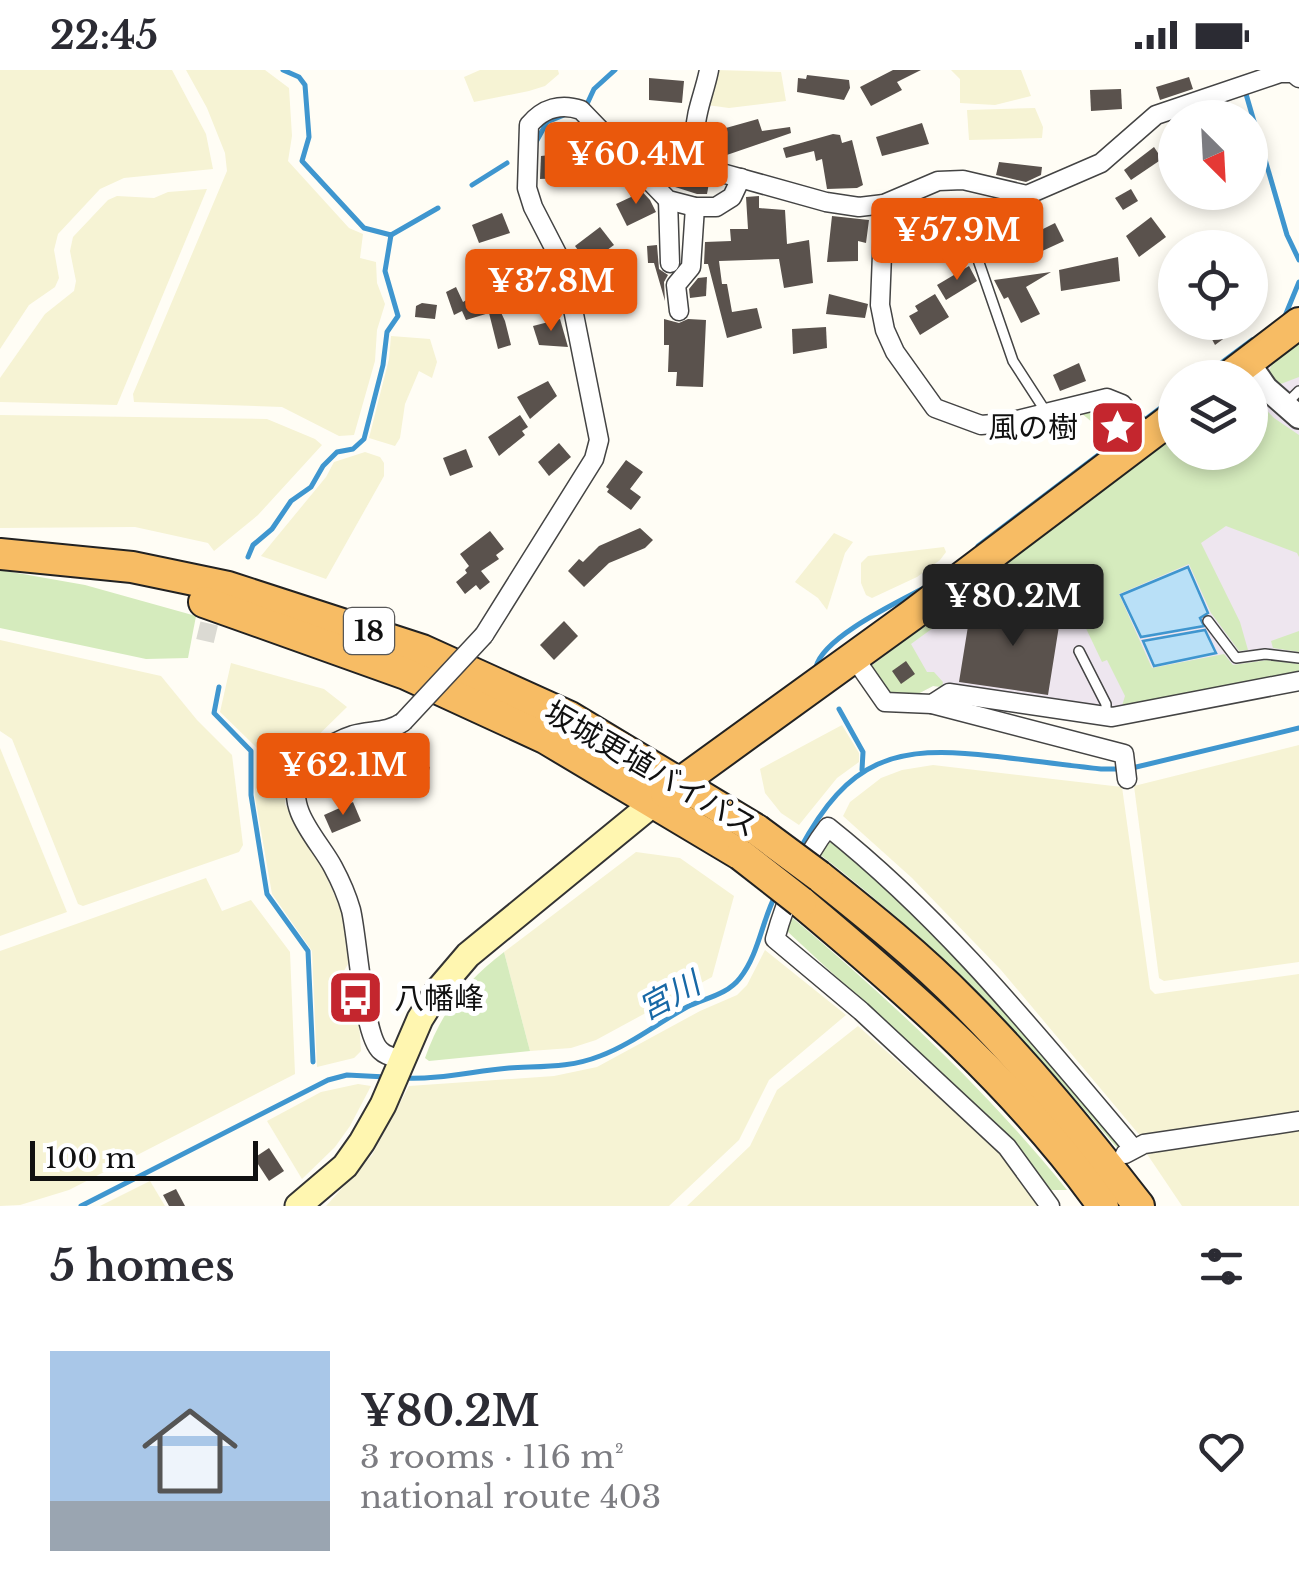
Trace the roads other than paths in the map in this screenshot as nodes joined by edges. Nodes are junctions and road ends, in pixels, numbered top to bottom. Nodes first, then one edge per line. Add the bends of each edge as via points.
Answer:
1 (709, 70) edge
2 (1299, 78) edge
3 (740, 178) junction
4 (668, 200) junction
5 (884, 204) junction
6 (695, 208) junction
7 (882, 246) junction
8 (670, 263) dead end
9 (679, 311) dead end
10 (1299, 323) edge
11 (1250, 360) edge
12 (1268, 389) edge
13 (1294, 405) edge
14 (1046, 412) junction
15 (1158, 423) edge
16 (1142, 429) junction
17 (0, 554) edge
18 (1208, 620) dead end
19 (1079, 651) dead end
20 (853, 656) junction
21 (1299, 658) edge
22 (1299, 681) edge
23 (932, 704) junction
24 (1106, 717) junction
25 (1126, 770) dead end
26 (668, 792) junction
27 (749, 842) junction
28 (397, 1072) junction
29 (1299, 1121) edge
30 (1059, 1203) edge
31 (298, 1206) edge
32 (1103, 1206) edge
33 (1139, 1206) edge

1 - 3 street via 694,117 701,158 711,170
2 - 5 street via 1280,73 1156,115 1101,163 1028,195 938,181
3 - 5 street via 826,202
3 - 6 street via 732,197 716,207
4 - 6 street
4 - 8 street
4 - 28 street, bridge via 582,110 548,110 529,125 526,188 565,269 599,440 594,460 484,635 404,722 332,744 298,780 300,814 350,908 368,1030
5 - 7 street
6 - 9 street via 691,267 676,285
7 - 14 lane via 959,241 970,247 1013,361
7 - 14 street via 885,330 935,408 981,425
10 - 11 highway
12 - 13 street
14 - 16 street via 1107,398 1122,404
15 - 16 highway
16 - 20 highway
17 - 26 highway, 坂城更埴バイパス / 18 via 132,568 228,587 404,643 570,718
18 - 21 lane via 1236,658
19 - 24 lane
20 - 23 street via 884,702
20 - 26 highway
22 - 24 street
23 - 24 street via 949,693
23 - 25 street via 1124,754
26 - 27 highway, 坂城更埴バイパス / 18
26 - 28 main road via 468,955 420,1019
27 - 32 highway, 坂城更埴バイパス / 18, bridge via 801,902 1001,1082
27 - 33 highway, 坂城更埴バイパス / 18, bridge via 819,876 963,1000 1069,1115
28 - 31 main road via 345,1166
29 - 30 street via 1130,1151 973,960 828,827 811,849 775,939 861,1011

